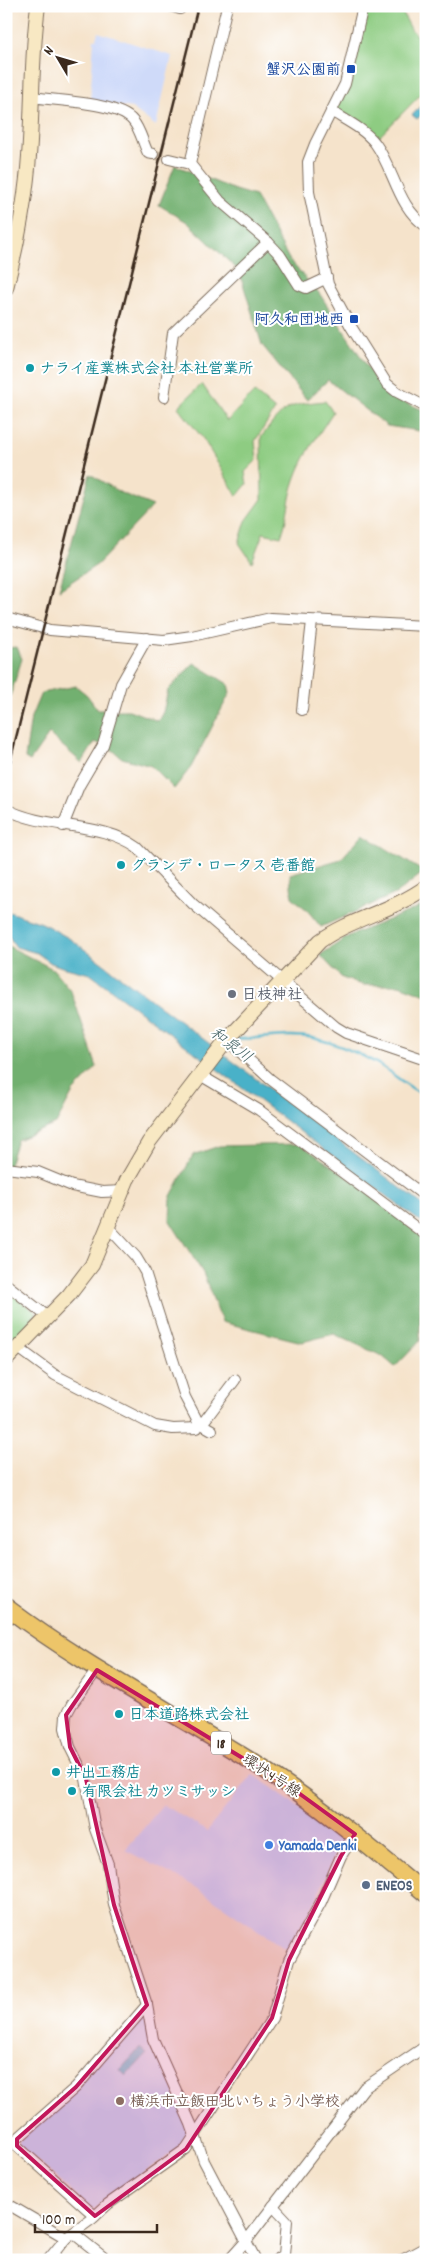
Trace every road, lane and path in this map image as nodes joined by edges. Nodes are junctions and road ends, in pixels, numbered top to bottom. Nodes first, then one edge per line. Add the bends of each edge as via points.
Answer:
1 (38, 6) edge
2 (170, 6) edge
3 (181, 6) edge
4 (227, 6) edge
5 (363, 6) edge
6 (32, 98) junction
7 (331, 111) junction
8 (153, 154) tunnel mouth
9 (170, 159) tunnel mouth
10 (190, 164) junction
11 (426, 226) edge
12 (268, 242) junction
13 (10, 259) edge
14 (327, 278) junction
15 (6, 288) edge
16 (164, 397) dead end
17 (426, 407) edge
18 (6, 618) edge
19 (312, 621) junction
20 (426, 626) edge
21 (147, 638) junction
22 (302, 710) dead end
23 (6, 809) edge
24 (63, 826) junction
25 (426, 887) edge
26 (282, 982) junction
27 (224, 1045) junction
28 (420, 1058) dead end
29 (204, 1070) junction
30 (6, 1168) edge
31 (123, 1191) junction
32 (426, 1197) edge
33 (108, 1227) junction
34 (426, 1235) edge
35 (6, 1284) edge
36 (48, 1316) junction
37 (17, 1347) junction
38 (6, 1360) edge
39 (235, 1380) dead end
40 (200, 1423) junction
41 (212, 1430) dead end
42 (6, 1607) edge
43 (97, 1670) junction
44 (355, 1834) junction
45 (426, 1894) edge
46 (146, 2005) junction
47 (426, 2046) edge
48 (195, 2136) junction
49 (6, 2203) edge
50 (273, 2206) junction
51 (95, 2216) junction
52 (69, 2235) junction
53 (247, 2240) junction
54 (426, 2247) edge
55 (48, 2260) edge
56 (107, 2260) edge
57 (229, 2260) edge
58 (256, 2260) edge
59 (276, 2260) edge
60 (402, 2260) edge

1 - 6 street
2 - 3 street
4 - 10 street
5 - 7 street via 345,84
6 - 8 street via 123,112 134,121 148,153
6 - 13 street via 29,158
7 - 11 street via 363,130 375,143 407,206
7 - 14 street via 308,162 307,176
9 - 10 street
10 - 12 street via 220,201
12 - 14 street via 299,285 306,288
12 - 16 street via 173,333
13 - 15 street
14 - 17 street via 350,325 387,384
18 - 21 street via 50,630
19 - 20 street
19 - 21 street via 271,618 192,636 164,640
19 - 22 street
21 - 24 street via 121,684 103,745 79,786
23 - 24 street
24 - 26 street via 127,839 193,904
25 - 26 street via 413,897 333,931
26 - 27 street
26 - 28 street via 346,1033
27 - 29 street
27 - 32 street
29 - 31 street via 149,1142
29 - 34 street
30 - 31 street via 38,1172 72,1186 102,1192
31 - 33 street
33 - 36 street via 92,1265
33 - 40 street via 136,1257 145,1272 185,1397
35 - 36 street
36 - 37 street
37 - 38 street
37 - 40 street via 55,1375 155,1426 198,1428
39 - 40 street
40 - 41 street
42 - 43 main road, 環状4号線 / 18
43 - 44 main road, 環状4号線 / 18 via 253,1762
43 - 46 street via 72,1704 66,1715 65,1728 70,1747 86,1779 95,1829 108,1864 114,1906
44 - 45 main road, 環状4号線 / 18
44 - 48 street via 289,1960 272,2018
46 - 48 street via 153,2039
46 - 51 street via 76,2087 17,2139 17,2146
47 - 50 street via 364,2088
48 - 51 street via 186,2150
48 - 53 street via 204,2161
49 - 52 street
50 - 53 street
50 - 59 street via 287,2220 284,2255
51 - 52 street
52 - 55 street
52 - 56 street
53 - 57 street
53 - 58 street
54 - 60 street

